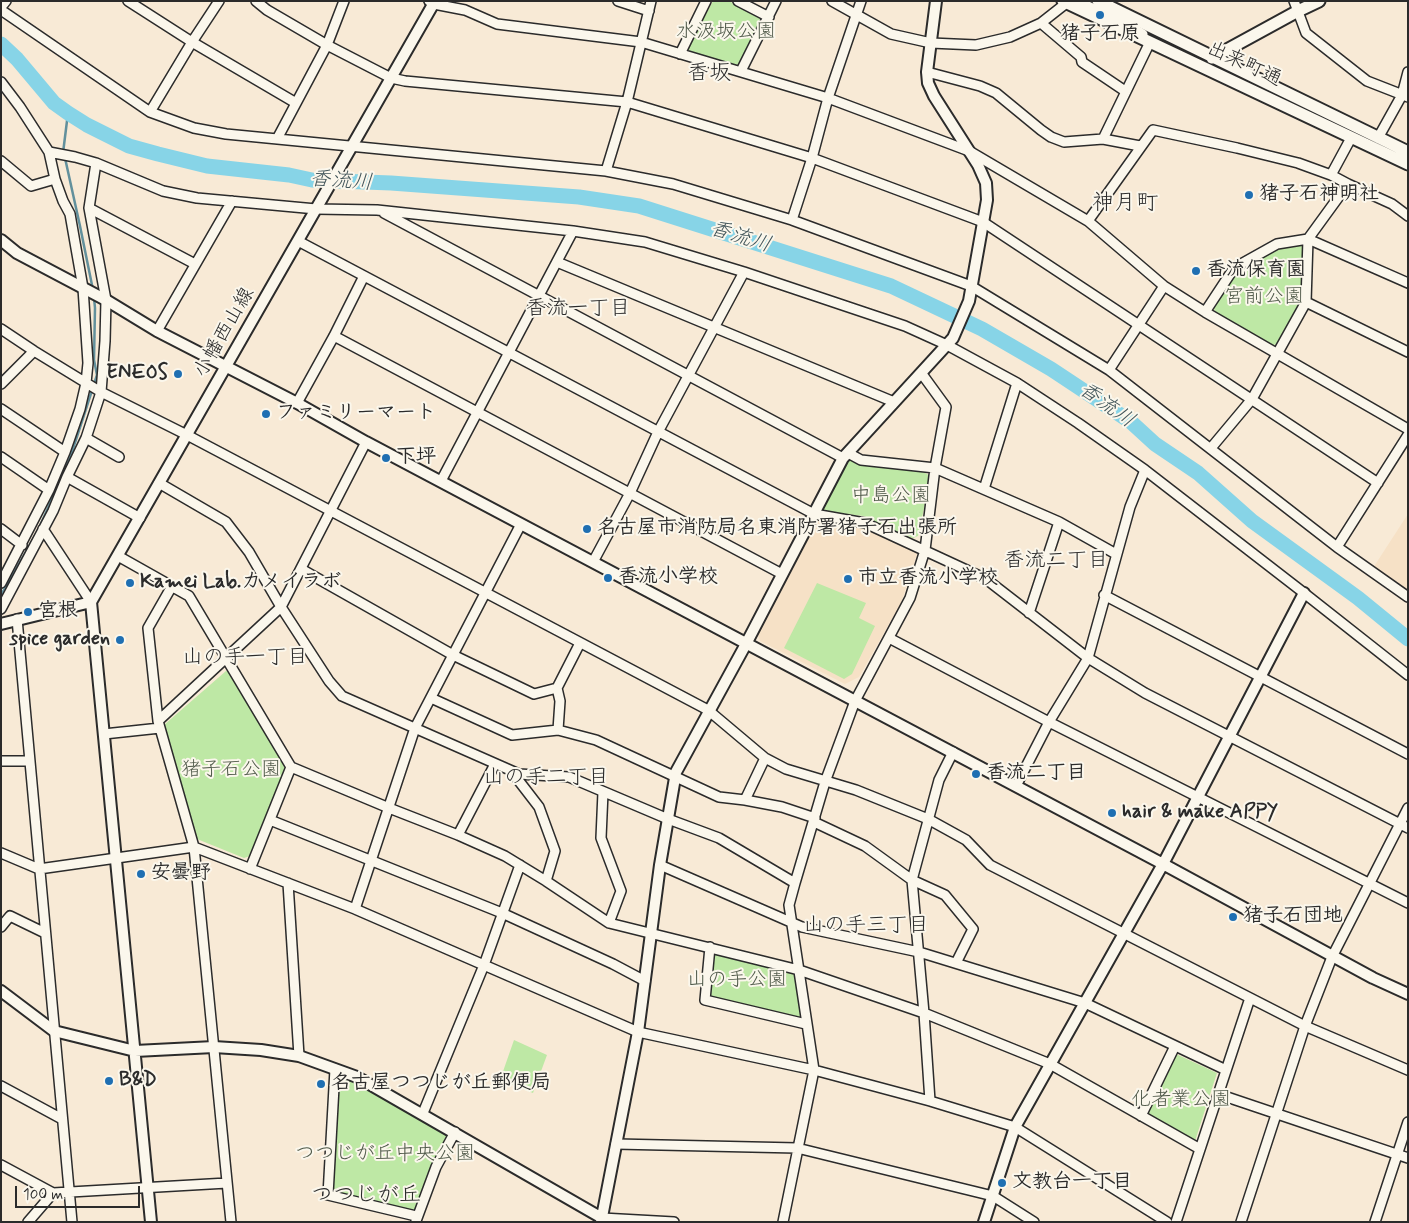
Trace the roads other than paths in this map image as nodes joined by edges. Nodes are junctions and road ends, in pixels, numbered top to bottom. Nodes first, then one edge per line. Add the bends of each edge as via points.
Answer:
1 (6, 1) edge
2 (128, 1) edge
3 (145, 1) edge
4 (219, 1) edge
5 (256, 1) edge
6 (344, 1) edge
7 (618, 1) edge
8 (652, 1) edge
9 (706, 1) edge
10 (738, 1) edge
11 (776, 1) edge
12 (832, 1) edge
13 (861, 1) edge
14 (936, 1) edge
15 (1097, 1) edge
16 (1319, 1) edge
17 (432, 2) edge
18 (1069, 2) edge
19 (1296, 6) edge
20 (1, 9) edge
21 (140, 10) junction
22 (649, 11) junction
23 (857, 15) junction
24 (769, 16) junction
25 (1041, 23) junction
26 (192, 42) junction
27 (641, 42) junction
28 (930, 42) junction
29 (1150, 42) junction
30 (328, 45) junction
31 (680, 54) junction
32 (1212, 58) junction
33 (1191, 61) junction
34 (741, 71) junction
35 (927, 72) junction
36 (1408, 72) edge
37 (391, 78) junction
38 (1, 82) edge
39 (1125, 91) junction
40 (1405, 96) edge
41 (828, 98) junction
42 (627, 102) junction
43 (296, 103) junction
44 (150, 112) junction
45 (276, 138) junction
46 (1351, 138) junction
47 (1378, 138) junction
48 (1103, 139) junction
49 (352, 146) junction
50 (1140, 146) junction
51 (969, 151) junction
52 (49, 152) junction
53 (1408, 152) edge
54 (812, 158) junction
55 (1, 161) edge
56 (96, 164) junction
57 (1408, 164) edge
58 (606, 171) junction
59 (1331, 175) junction
60 (55, 179) junction
61 (1348, 184) junction
62 (232, 201) junction
63 (318, 206) junction
64 (89, 208) junction
65 (377, 210) junction
66 (1408, 216) edge
67 (792, 220) junction
68 (1088, 221) junction
69 (983, 222) junction
70 (573, 232) junction
71 (1308, 239) junction
72 (1, 240) edge
73 (298, 242) junction
74 (557, 262) junction
75 (195, 264) junction
76 (744, 272) junction
77 (364, 276) junction
78 (1408, 283) edge
79 (971, 286) junction
80 (1164, 286) junction
81 (83, 288) junction
82 (539, 295) junction
83 (106, 300) junction
84 (1306, 302) junction
85 (1205, 312) junction
86 (1138, 325) junction
87 (714, 327) junction
88 (1, 329) edge
89 (157, 331) junction
90 (334, 336) junction
91 (947, 345) junction
92 (34, 351) junction
93 (1408, 352) edge
94 (509, 353) junction
95 (1278, 353) junction
96 (226, 367) junction
97 (1110, 370) junction
98 (922, 374) junction
99 (689, 375) junction
100 (1016, 383) junction
101 (1, 384) edge
102 (86, 384) junction
103 (101, 392) junction
104 (1252, 400) junction
105 (894, 402) junction
106 (297, 403) junction
107 (1, 410) edge
108 (478, 412) junction
109 (1408, 429) edge
110 (658, 432) junction
111 (187, 435) junction
112 (1408, 435) edge
113 (86, 438) junction
114 (366, 442) junction
115 (1211, 448) junction
116 (65, 452) junction
117 (846, 455) junction
118 (1, 457) edge
119 (120, 457) dead end
120 (935, 468) junction
121 (1145, 470) junction
122 (67, 477) junction
123 (441, 481) junction
124 (159, 483) junction
125 (1378, 483) junction
126 (984, 489) junction
127 (50, 490) junction
128 (630, 493) junction
129 (330, 510) junction
130 (814, 514) junction
131 (140, 518) junction
132 (1059, 522) junction
133 (521, 524) junction
134 (1, 529) edge
135 (44, 529) junction
136 (22, 545) junction
137 (1337, 546) junction
138 (925, 550) junction
139 (1116, 554) junction
140 (118, 556) junction
141 (593, 562) junction
142 (301, 569) junction
143 (782, 574) junction
144 (1, 583) edge
145 (172, 586) junction
146 (486, 593) junction
147 (1304, 593) junction
148 (1104, 595) junction
149 (1408, 597) edge
150 (91, 602) junction
151 (281, 607) junction
152 (1, 609) edge
153 (1029, 613) junction
154 (17, 619) junction
155 (1, 624) edge
156 (889, 638) junction
157 (580, 643) junction
158 (746, 644) junction
159 (453, 655) junction
160 (227, 657) junction
161 (1088, 658) junction
162 (1408, 676) edge
163 (1260, 677) junction
164 (557, 688) junction
165 (431, 698) junction
166 (855, 701) junction
167 (708, 710) junction
168 (1049, 722) junction
169 (159, 724) junction
170 (415, 728) junction
171 (558, 730) junction
172 (104, 734) junction
173 (1230, 736) junction
174 (953, 752) junction
175 (1408, 754) edge
176 (765, 758) junction
177 (1, 761) edge
178 (29, 761) junction
179 (495, 764) junction
180 (292, 767) junction
181 (511, 771) junction
182 (675, 778) junction
183 (825, 782) junction
184 (1016, 786) junction
185 (603, 792) junction
186 (1198, 797) junction
187 (745, 800) junction
188 (389, 808) junction
189 (1408, 808) edge
190 (668, 819) junction
191 (928, 819) junction
192 (270, 820) junction
193 (814, 820) junction
194 (1404, 826) edge
195 (458, 835) junction
196 (194, 847) junction
197 (1, 852) edge
198 (116, 858) junction
199 (372, 860) junction
200 (1163, 864) junction
201 (520, 865) junction
202 (660, 865) junction
203 (39, 869) junction
204 (250, 869) junction
205 (912, 880) junction
206 (546, 881) junction
207 (288, 883) junction
208 (795, 883) junction
209 (1369, 884) junction
210 (1408, 904) edge
211 (356, 909) junction
212 (502, 913) junction
213 (609, 923) junction
214 (793, 923) junction
215 (1, 927) edge
216 (651, 932) junction
217 (45, 933) junction
218 (1124, 934) junction
219 (710, 947) junction
220 (919, 952) junction
221 (1332, 957) junction
222 (956, 963) junction
223 (484, 965) junction
224 (799, 970) junction
225 (645, 981) junction
226 (1, 991) edge
227 (1408, 994) edge
228 (1250, 998) junction
229 (1085, 1003) junction
230 (924, 1013) junction
231 (806, 1024) junction
232 (1305, 1026) junction
233 (54, 1031) junction
234 (638, 1032) junction
235 (1175, 1046) junction
236 (214, 1047) junction
237 (135, 1051) junction
238 (299, 1056) junction
239 (1050, 1064) junction
240 (335, 1069) junction
241 (814, 1070) junction
242 (1226, 1070) junction
243 (1408, 1070) edge
244 (1, 1086) edge
245 (1218, 1094) junction
246 (930, 1101) junction
247 (423, 1114) junction
248 (1276, 1114) junction
249 (1141, 1116) junction
250 (62, 1119) junction
251 (1408, 1122) edge
252 (1015, 1127) junction
253 (455, 1132) junction
254 (616, 1144) junction
255 (797, 1148) junction
256 (1200, 1149) junction
257 (1397, 1155) junction
258 (1408, 1158) edge
259 (1, 1165) edge
260 (227, 1182) junction
261 (148, 1187) junction
262 (68, 1191) junction
263 (53, 1193) junction
264 (993, 1196) junction
265 (416, 1219) edge
266 (602, 1220) edge
267 (28, 1222) edge
268 (72, 1222) edge
269 (151, 1222) edge
270 (231, 1222) edge
271 (674, 1222) edge
272 (783, 1222) edge
273 (984, 1222) edge
274 (1034, 1222) edge
275 (1167, 1222) edge
276 (1176, 1222) edge
277 (1241, 1222) edge
278 (1375, 1222) edge

1 - 20 street
2 - 21 street
3 - 21 street
4 - 26 street
5 - 30 street
6 - 30 street
7 - 22 street
8 - 22 street
9 - 31 street
10 - 24 street
11 - 24 street
12 - 23 street
13 - 23 street
14 - 28 street
15 - 32 main road, 出来町通
16 - 19 main road
17 - 27 street via 465,10 497,24
17 - 37 street, 小幡西山線
18 - 25 street
18 - 29 main road, 出来町通
18 - 33 street via 1125,23
19 - 32 main road
19 - 40 street via 1306,33 1336,58 1367,81
20 - 44 street
21 - 26 street
22 - 27 street
23 - 28 street via 891,34
23 - 41 street
24 - 34 street
25 - 28 street via 1010,37 976,45
25 - 39 street via 1081,57 1082,62
26 - 43 street
26 - 44 street
27 - 31 street
27 - 42 street
28 - 35 street
29 - 33 main road, 出来町通
29 - 39 street
30 - 37 street
30 - 43 street
31 - 34 street
32 - 47 main road, 出来町通
33 - 46 main road, 出来町通
34 - 41 street
35 - 48 street via 996,93 1041,130 1064,142
35 - 51 street via 934,96
36 - 40 street
37 - 42 street
37 - 49 street, 小幡西山線
38 - 52 street
39 - 48 street
40 - 47 street
41 - 51 street
41 - 54 street
42 - 54 street
42 - 58 street
43 - 45 street
44 - 45 street via 194,128
45 - 49 street
46 - 57 main road, 出来町通
46 - 59 street
47 - 53 main road, 出来町通
48 - 50 street
49 - 58 street
49 - 63 street, 小幡西山線
50 - 59 street via 1153,130 1298,163
50 - 68 street
51 - 68 street
51 - 69 street via 986,183
52 - 56 street
52 - 60 street
54 - 67 street
54 - 69 street
55 - 60 street via 31,186
56 - 62 street via 163,191
56 - 64 street
58 - 67 street via 673,184
59 - 61 street
60 - 81 street via 70,214
61 - 66 street via 1392,204
61 - 71 street
62 - 63 street
62 - 75 street
63 - 65 street
63 - 73 street, 小幡西山線
64 - 75 street
64 - 83 street
65 - 70 street
65 - 82 street
67 - 79 street
68 - 80 street
69 - 79 street
69 - 86 street
70 - 74 street
70 - 76 street via 645,242
71 - 78 street
71 - 84 street
71 - 85 street via 1277,244 1234,268
72 - 81 street via 17,253
73 - 77 street
73 - 96 street, 小幡西山線
74 - 82 street
74 - 87 street
75 - 89 street
76 - 87 street
76 - 91 street via 906,326
77 - 90 street
77 - 94 street
79 - 91 street via 969,301
79 - 97 street
80 - 85 street
80 - 86 street
81 - 83 street
81 - 102 street via 88,363
82 - 94 street
82 - 99 street
83 - 89 street
83 - 103 street
84 - 93 street
84 - 95 street
85 - 95 street
86 - 97 street
86 - 104 street
87 - 99 street
87 - 105 street
88 - 92 street
89 - 96 street
90 - 106 street
90 - 108 street
91 - 98 street
91 - 100 street
92 - 101 street
92 - 102 street
94 - 108 street
94 - 110 street
95 - 104 street
95 - 109 street
96 - 106 street
96 - 111 street, 小幡西山線
97 - 115 street
98 - 105 street
98 - 120 street via 946,407
99 - 110 street
99 - 117 street
100 - 121 street
100 - 126 street
102 - 103 street
102 - 116 street
103 - 111 street
103 - 113 street
104 - 115 street
104 - 125 street
105 - 117 street
106 - 114 street
107 - 116 street
108 - 123 street
108 - 128 street
110 - 128 street
110 - 130 street
111 - 124 street, 小幡西山線
111 - 129 street
112 - 125 street
113 - 119 street
113 - 122 street
114 - 123 street
114 - 129 street
115 - 137 street
116 - 127 street
117 - 120 street via 861,460
117 - 130 street
118 - 127 street
120 - 126 street
120 - 138 street
121 - 139 street
121 - 147 street
122 - 131 street
122 - 135 street
123 - 133 street
124 - 131 street, 小幡西山線
124 - 151 street via 226,522 249,552
125 - 137 street
126 - 132 street
127 - 136 street
128 - 141 street
128 - 143 street
129 - 142 street
129 - 146 street
130 - 138 street via 865,523
130 - 143 street
131 - 140 street, 小幡西山線
132 - 139 street
132 - 153 street
133 - 141 street
133 - 146 street
134 - 136 street
135 - 150 street
135 - 152 street
136 - 144 street
137 - 149 street
138 - 153 street via 986,580
138 - 156 street via 910,598
139 - 148 street
140 - 145 street
140 - 150 street, 小幡西山線
141 - 158 street
142 - 151 street
142 - 159 street
143 - 158 street
145 - 160 street via 189,596
145 - 169 street via 148,628
146 - 157 street
146 - 159 street
147 - 162 street
147 - 163 street
148 - 161 street
148 - 163 street
150 - 154 street
150 - 172 street
151 - 160 street
151 - 170 street via 342,696
153 - 161 street
154 - 155 street
154 - 178 street
156 - 166 street
156 - 168 street
157 - 164 street
157 - 167 street
158 - 166 street
158 - 167 street
159 - 164 street via 534,694
159 - 165 street
160 - 169 street
160 - 180 street
161 - 168 street
161 - 173 street via 1145,693
163 - 173 street
163 - 175 street
164 - 171 street via 560,701
165 - 170 street
165 - 171 street via 512,735
166 - 174 street
166 - 183 street
167 - 176 street
167 - 182 street
168 - 184 street
168 - 186 street
169 - 172 street
169 - 196 street
170 - 179 street
170 - 188 street
171 - 182 street via 596,740
172 - 198 street
173 - 186 street
173 - 194 street
174 - 184 street
174 - 191 street
176 - 183 street
176 - 187 street
177 - 178 street
178 - 203 street
179 - 181 street
179 - 195 street
180 - 188 street
180 - 192 street
181 - 185 street via 569,777
181 - 206 street via 539,807 555,851
182 - 187 street via 719,798
182 - 190 street
183 - 191 street via 856,790
183 - 193 street
184 - 200 street
185 - 190 street
185 - 213 street via 601,838 622,891
186 - 200 street
186 - 209 street
187 - 193 street via 782,807
188 - 195 street
188 - 199 street
189 - 194 street
190 - 202 street
190 - 208 street via 719,838
191 - 205 street
191 - 218 street via 966,840 990,865
192 - 199 street
192 - 204 street
193 - 205 street via 865,846
193 - 208 street
194 - 209 street
195 - 201 street
196 - 198 street
196 - 204 street
196 - 236 street
197 - 203 street
198 - 203 street
198 - 237 street
199 - 211 street
199 - 212 street
200 - 218 street
200 - 221 street
201 - 206 street
201 - 212 street
202 - 214 street
202 - 216 street
203 - 217 street
204 - 207 street
205 - 220 street
205 - 222 street via 945,895 973,928
206 - 213 street
207 - 211 street
207 - 238 street
208 - 214 street via 790,905
209 - 210 street
209 - 221 street
211 - 223 street
212 - 223 street
212 - 225 street
213 - 216 street
214 - 220 street
214 - 224 street
215 - 217 street via 10,916
216 - 219 street
216 - 225 street
217 - 233 street
218 - 228 street
218 - 229 street
219 - 224 street
219 - 231 street via 705,1000
220 - 222 street
220 - 230 street
221 - 227 street
221 - 232 street
222 - 229 street
223 - 234 street
223 - 247 street
224 - 230 street
224 - 231 street
225 - 234 street
226 - 233 street
228 - 232 street
228 - 242 street
229 - 235 street
229 - 239 street
230 - 239 street
230 - 246 street
231 - 241 street
232 - 243 street
232 - 248 street
233 - 237 street
233 - 250 street
234 - 241 street
234 - 254 street
235 - 242 street
235 - 249 street
236 - 237 street
236 - 238 street
236 - 260 street
237 - 261 street
238 - 240 street
239 - 249 street
239 - 252 street
240 - 247 street via 357,1077
240 - 265 street via 328,1195
241 - 246 street
241 - 255 street
242 - 245 street
244 - 250 street
245 - 248 street
245 - 256 street
246 - 252 street
247 - 253 street
248 - 257 street
248 - 277 street
249 - 256 street
250 - 262 street
251 - 257 street
252 - 264 street
252 - 275 street
253 - 265 street via 436,1167
253 - 266 street
254 - 255 street
254 - 266 street
255 - 264 street
255 - 272 street
256 - 276 street
257 - 258 street
257 - 278 street
259 - 263 street
260 - 261 street
260 - 270 street
261 - 262 street
261 - 269 street
262 - 263 street
262 - 268 street
263 - 267 street
264 - 273 street
264 - 274 street
266 - 271 street

